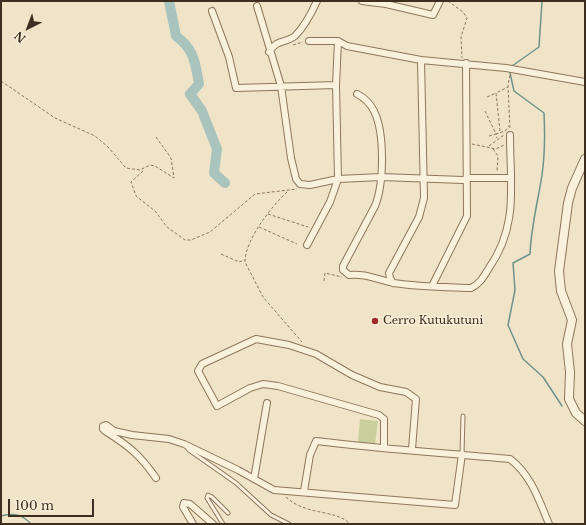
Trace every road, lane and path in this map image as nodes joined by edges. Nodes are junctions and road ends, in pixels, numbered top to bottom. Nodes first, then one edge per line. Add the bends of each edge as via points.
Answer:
1 (317, 1) edge
2 (362, 1) edge
3 (440, 1) edge
4 (448, 1) edge
5 (257, 6) dead end
6 (212, 11) dead end
7 (309, 41) dead end
8 (338, 41) junction
9 (269, 52) junction
10 (421, 60) junction
11 (466, 63) junction
12 (509, 68) junction
13 (1, 81) edge
14 (585, 82) edge
15 (336, 85) junction
16 (281, 86) junction
17 (508, 87) junction
18 (496, 93) junction
19 (357, 94) dead end
20 (486, 97) dead end
21 (485, 111) dead end
22 (509, 126) junction
23 (500, 131) junction
24 (496, 134) junction
25 (510, 135) junction
26 (488, 136) dead end
27 (156, 138) dead end
28 (498, 139) junction
29 (467, 144) junction
30 (510, 144) junction
31 (489, 146) junction
32 (492, 148) junction
33 (585, 160) edge
34 (143, 170) junction
35 (381, 177) junction
36 (468, 178) junction
37 (490, 178) junction
38 (510, 178) junction
39 (424, 179) junction
40 (338, 180) junction
41 (303, 185) junction
42 (288, 190) junction
43 (268, 214) junction
44 (259, 227) junction
45 (308, 227) dead end
46 (297, 244) dead end
47 (307, 245) dead end
48 (221, 254) dead end
49 (245, 260) junction
50 (349, 275) junction
51 (324, 281) dead end
52 (393, 283) junction
53 (432, 286) junction
54 (304, 344) dead end
55 (267, 403) dead end
56 (463, 416) dead end
57 (585, 421) edge
58 (184, 444) junction
59 (384, 448) junction
60 (412, 449) junction
61 (462, 454) junction
62 (156, 478) dead end
63 (254, 478) junction
64 (283, 491) junction
65 (304, 491) junction
66 (228, 513) dead end
67 (193, 524) edge
68 (213, 524) edge
69 (223, 524) edge
70 (289, 524) edge
71 (350, 524) edge
72 (549, 524) edge

1 - 9 street via 295,36 278,42
2 - 3 street via 433,15
4 - 11 path via 464,12 467,18 461,37 460,54
5 - 9 street
6 - 16 street via 229,57 236,88
7 - 8 street
8 - 10 street via 347,46
8 - 15 street
9 - 16 street
10 - 11 street
10 - 39 street
11 - 12 street
11 - 29 street
12 - 14 street
12 - 17 path
13 - 34 path via 55,118 95,136 126,168
15 - 16 street
15 - 40 street
16 - 41 street via 291,158 296,179
17 - 18 path
17 - 22 path via 511,119
18 - 20 path
18 - 23 path
19 - 35 street via 370,105 380,126
21 - 24 path
22 - 23 path via 505,131
22 - 25 path
23 - 24 path
24 - 26 path
24 - 28 path
25 - 28 path via 505,134
25 - 30 street
27 - 34 path via 171,158 174,178 155,166 150,165
28 - 31 path
29 - 31 path
29 - 36 street
30 - 32 path
30 - 38 street
31 - 32 path
32 - 37 path via 498,156 497,172 489,175
33 - 57 street via 568,203 558,271 561,291 572,320 567,344 569,399 576,413
34 - 42 path via 131,182 136,196 155,211 170,229 188,240 195,240 210,232 255,194
35 - 39 street
35 - 40 street
35 - 50 street via 375,206 344,266 345,274
36 - 37 street
36 - 39 street
36 - 53 street via 465,224
37 - 38 street
38 - 53 street via 511,214 504,239 499,254 480,282 471,288
39 - 52 street via 424,198 419,217 390,273
40 - 41 street
40 - 47 street via 330,202
41 - 42 path via 300,189
42 - 43 path
43 - 44 path
43 - 45 path
44 - 46 path
44 - 49 path
48 - 49 path via 239,262
49 - 54 path via 263,296
50 - 51 path via 325,273
50 - 52 street via 366,275
52 - 53 street
55 - 63 street
56 - 61 lane
58 - 62 street via 114,431 106,425 103,426 105,431 143,459
58 - 63 street
58 - 70 lane via 236,483 271,516
59 - 60 street
59 - 60 street via 384,420 379,415 278,386 263,384 250,388 217,406 198,372 199,367 256,339 289,345 316,354 380,387 406,392 416,399
59 - 65 street via 363,448 316,441 310,455
60 - 61 street
61 - 65 street via 456,505
61 - 72 street via 510,459 519,466 532,484
63 - 64 street via 274,490
64 - 65 street
64 - 71 path via 296,505 340,517
66 - 69 lane via 208,495 210,504
67 - 68 street via 183,507 184,502 190,504

